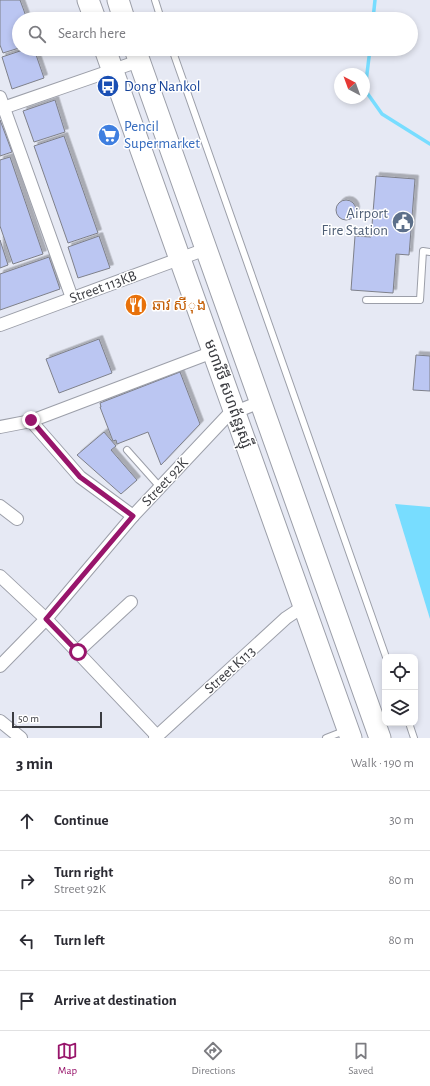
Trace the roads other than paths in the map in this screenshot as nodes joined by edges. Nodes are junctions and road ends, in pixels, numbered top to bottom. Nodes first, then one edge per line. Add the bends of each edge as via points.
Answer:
1 (88, 0) edge
2 (118, 0) edge
3 (155, 0) edge
4 (92, 12) edge
5 (122, 12) edge
6 (159, 12) edge
7 (108, 56) edge
8 (135, 56) edge
9 (137, 56) edge
10 (174, 56) edge
11 (113, 70) junction
12 (1, 104) edge
13 (206, 249) junction
14 (430, 252) edge
15 (180, 259) junction
16 (72, 298) junction
17 (366, 300) dead end
18 (0, 325) edge
19 (213, 352) junction
20 (260, 402) junction
21 (235, 412) junction
22 (31, 420) junction
23 (0, 426) edge
24 (127, 450) dead end
25 (160, 487) junction
26 (0, 506) edge
27 (133, 516) junction
28 (18, 519) dead end
29 (0, 576) edge
30 (131, 602) dead end
31 (304, 606) junction
32 (46, 619) junction
33 (78, 652) junction
34 (385, 654) edge
35 (0, 666) edge
36 (0, 721) edge
37 (410, 726) edge
38 (349, 734) edge
39 (156, 737) edge
40 (21, 738) edge
41 (326, 738) edge
42 (380, 738) edge
43 (414, 738) edge

1 - 4 highway
2 - 5 highway
3 - 6 lane
7 - 11 highway, មហាវិថី សហព័ន្ធរុស្ស៊ី
8 - 11 street
9 - 13 highway, មហាវិថី សហព័ន្ធរុស្ស៊ី
10 - 34 lane
11 - 12 street
11 - 15 highway, មហាវិថី សហព័ន្ធរុស្ស៊ី
12 - 16 street
13 - 15 street, Street 113KB
13 - 20 highway, មហាវិថី សហព័ន្ធរុស្ស៊ី
14 - 17 lane via 423,251 420,300
15 - 16 street, Street 113KB
15 - 19 highway, មហាវិថី សហព័ន្ធរុស្ស៊ី
16 - 18 street, Street 113KB
19 - 21 highway, មហាវិថី សហព័ន្ធរុស្ស៊ី
19 - 22 street
20 - 21 street, Street 92K
20 - 42 highway, មហាវិថី សហព័ន្ធរុស្ស៊ី
21 - 25 street, Street 92K via 228,415
21 - 31 highway, មហាវិថី សហព័ន្ធរុស្ស៊ី
22 - 23 street
22 - 27 street via 80,477
24 - 25 lane
25 - 27 street, Street 92K
26 - 28 street
27 - 32 street, Street 92K
29 - 32 street
30 - 33 street
31 - 38 highway, មហាវិថី សហព័ន្ធរុស្ស៊ី
31 - 39 street, Street K113 via 286,618
32 - 33 street
32 - 35 street, Street 92K
33 - 39 street
36 - 40 street
37 - 43 lane
38 - 41 lane

